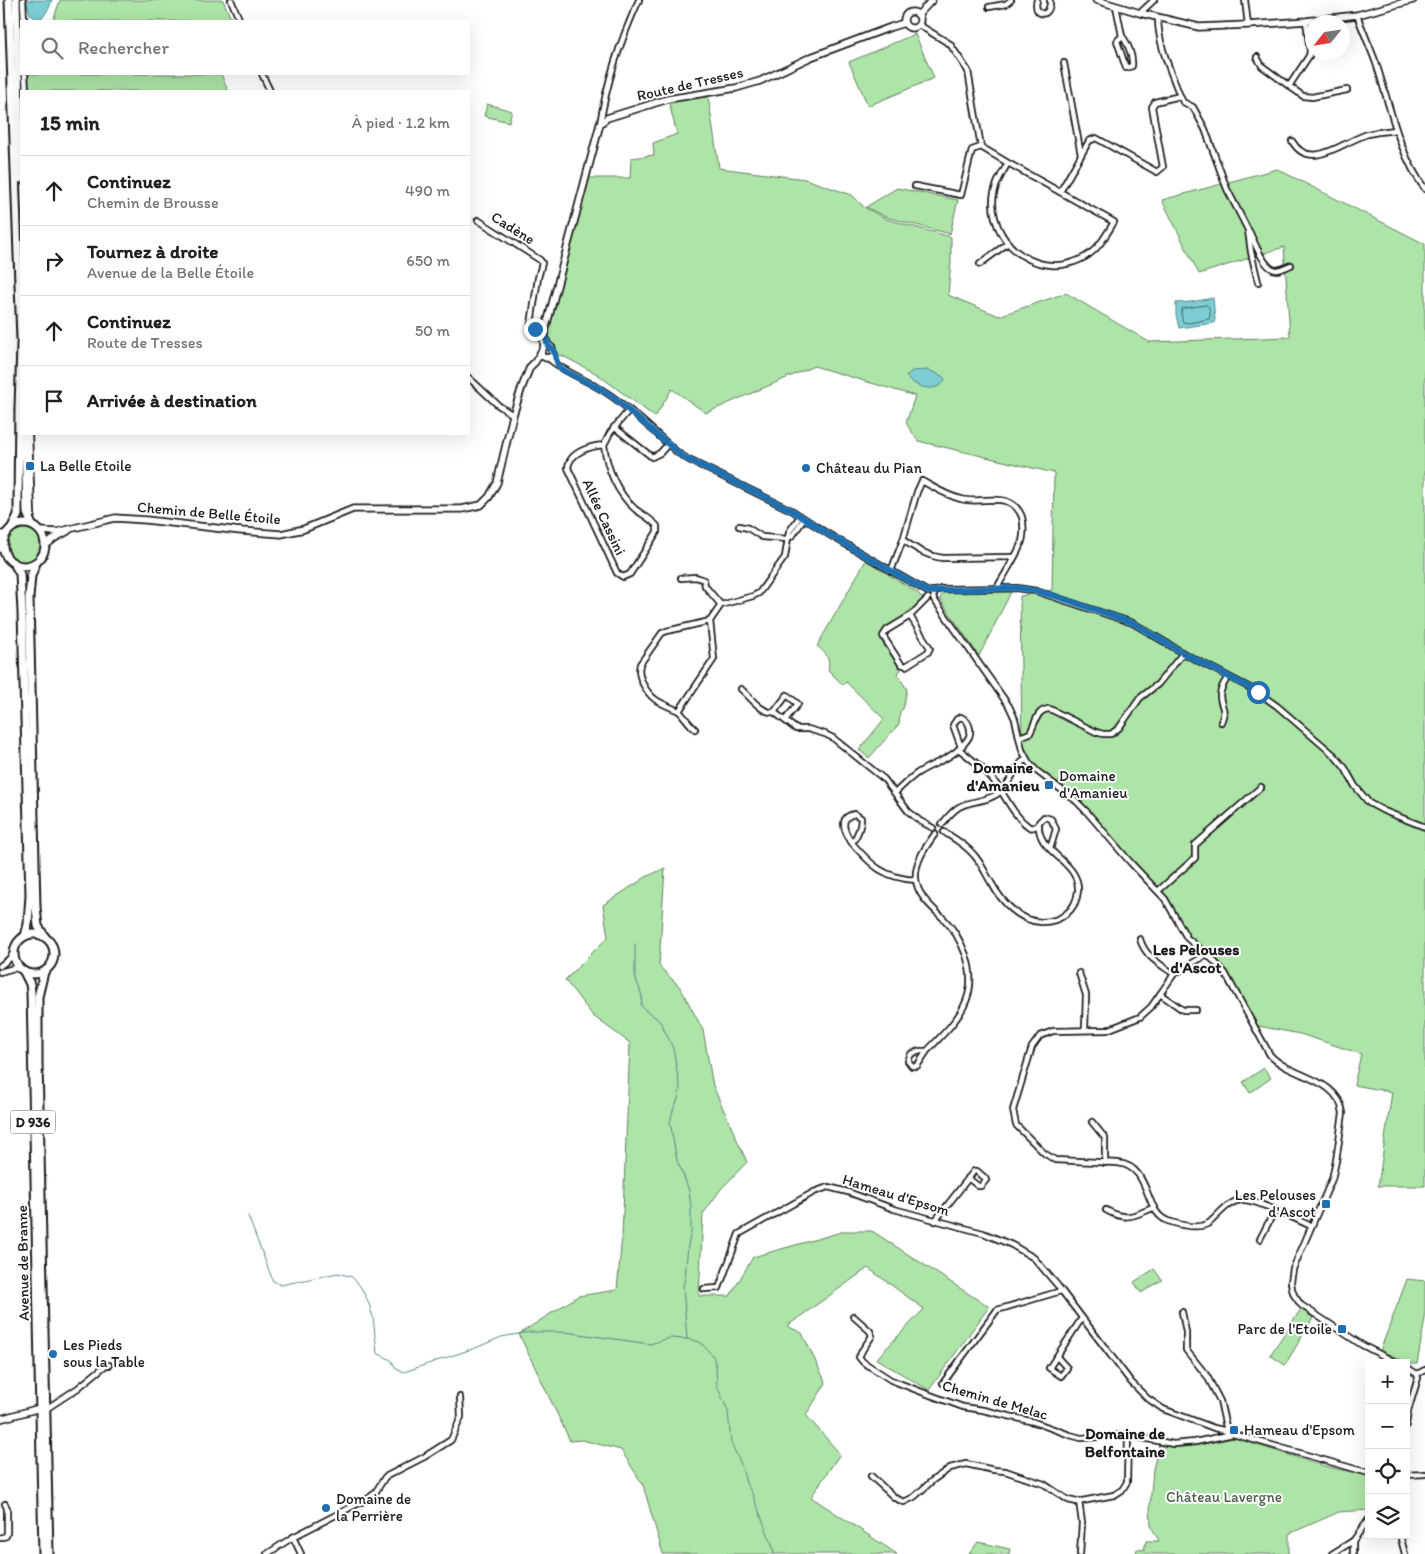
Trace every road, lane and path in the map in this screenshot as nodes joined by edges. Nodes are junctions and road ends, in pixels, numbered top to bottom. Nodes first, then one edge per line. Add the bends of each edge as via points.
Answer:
1 (9, 0) edge
2 (16, 0) edge
3 (23, 0) edge
4 (231, 0) edge
5 (639, 0) edge
6 (932, 0) edge
7 (1011, 0) edge
8 (1037, 0) edge
9 (1050, 0) edge
10 (1096, 0) edge
11 (1154, 0) edge
12 (1245, 0) edge
13 (1413, 0) edge
14 (1116, 6) junction
15 (990, 7) dead end
16 (1140, 14) junction
17 (918, 15) junction
18 (1357, 15) junction
19 (1350, 16) edge
20 (1158, 18) junction
21 (24, 20) edge
22 (240, 20) edge
23 (1305, 21) edge
24 (904, 23) junction
25 (919, 25) junction
26 (1248, 26) junction
27 (1122, 36) junction
28 (1258, 57) dead end
29 (1306, 60) edge
30 (1064, 62) dead end
31 (25, 75) edge
32 (262, 75) edge
33 (1289, 86) junction
34 (26, 90) edge
35 (270, 90) edge
36 (1347, 90) dead end
37 (1180, 96) junction
38 (600, 124) junction
39 (1396, 130) junction
40 (1292, 140) dead end
41 (20, 143) edge
42 (981, 147) junction
43 (1081, 155) junction
44 (1008, 163) junction
45 (915, 186) dead end
46 (1425, 189) edge
47 (1060, 192) junction
48 (478, 220) dead end
49 (1248, 230) junction
50 (1008, 243) junction
51 (980, 264) dead end
52 (1291, 265) dead end
53 (1258, 282) dead end
54 (20, 312) edge
55 (545, 334) junction
56 (544, 348) junction
57 (553, 354) junction
58 (546, 358) junction
59 (535, 362) junction
60 (558, 365) junction
61 (20, 376) edge
62 (470, 379) edge
63 (629, 410) junction
64 (513, 415) junction
65 (614, 427) junction
66 (25, 435) edge
67 (29, 435) edge
68 (668, 444) junction
69 (604, 445) junction
70 (32, 515) dead end
71 (802, 518) junction
72 (32, 525) junction
73 (739, 526) dead end
74 (12, 527) junction
75 (76, 527) junction
76 (40, 531) junction
77 (3, 534) edge
78 (787, 539) junction
79 (903, 540) junction
80 (45, 546) junction
81 (2, 550) edge
82 (1014, 557) junction
83 (36, 563) junction
84 (14, 564) junction
85 (891, 571) junction
86 (681, 578) dead end
87 (997, 588) junction
88 (931, 595) junction
89 (721, 604) junction
90 (910, 616) junction
91 (710, 621) junction
92 (1183, 653) junction
93 (1228, 677) junction
94 (741, 689) dead end
95 (679, 711) junction
96 (774, 712) junction
97 (785, 720) junction
98 (1221, 722) dead end
99 (694, 729) dead end
100 (1019, 737) junction
101 (960, 748) junction
102 (1026, 759) junction
103 (1257, 788) dead end
104 (1001, 792) junction
105 (895, 793) junction
106 (942, 824) junction
107 (1038, 826) junction
108 (1425, 827) edge
109 (932, 828) junction
110 (944, 832) junction
111 (935, 834) junction
112 (852, 843) junction
113 (1050, 849) junction
114 (916, 880) junction
115 (1158, 891) junction
116 (25, 936) junction
117 (45, 937) junction
118 (1140, 939) dead end
119 (14, 952) junction
120 (1205, 953) junction
121 (0, 966) edge
122 (23, 971) junction
123 (0, 972) edge
124 (44, 972) junction
125 (1079, 973) dead end
126 (1174, 974) junction
127 (1160, 994) junction
128 (1196, 1010) dead end
129 (1085, 1030) junction
130 (927, 1051) dead end
131 (1092, 1122) dead end
132 (1106, 1163) junction
133 (968, 1178) dead end
134 (1155, 1207) junction
135 (1106, 1210) dead end
136 (1276, 1210) junction
137 (935, 1220) junction
138 (1311, 1226) junction
139 (1260, 1239) dead end
140 (704, 1289) dead end
141 (1061, 1291) junction
142 (1182, 1312) dead end
143 (852, 1316) dead end
144 (1082, 1318) junction
145 (1056, 1357) dead end
146 (1388, 1359) edge
147 (110, 1365) dead end
148 (1410, 1370) edge
149 (1425, 1370) edge
150 (1417, 1374) junction
151 (944, 1383) dead end
152 (460, 1397) dead end
153 (43, 1408) junction
154 (1410, 1409) edge
155 (0, 1419) edge
156 (1227, 1432) junction
157 (1128, 1435) junction
158 (1365, 1472) edge
159 (1425, 1474) edge
160 (1410, 1475) edge
161 (871, 1476) dead end
162 (1080, 1501) junction
163 (4, 1504) dead end
164 (1365, 1524) edge
165 (293, 1537) junction
166 (0, 1538) edge
167 (1401, 1539) edge
168 (1353, 1541) junction
169 (43, 1554) edge
170 (48, 1554) edge
171 (267, 1554) edge
172 (301, 1554) edge
173 (1080, 1554) edge
174 (1332, 1554) edge
175 (1353, 1554) edge
176 (1405, 1554) edge

1 - 54 main road
2 - 41 main road
3 - 21 street
4 - 22 street
5 - 38 street via 625,31 603,103
6 - 17 street
7 - 15 street
8 - 9 street via 1035,6 1040,13 1049,11
10 - 14 street
11 - 16 street
12 - 26 street
13 - 18 street
14 - 16 street
14 - 27 street
16 - 20 street
17 - 24 street via 908,14
17 - 25 street
18 - 19 street
18 - 39 street
20 - 26 street via 1199,27
20 - 37 street via 1162,44
23 - 26 street
24 - 25 street via 910,28
24 - 38 street, Route de Tresses via 811,57 760,81 668,99 607,118
25 - 42 street via 950,44 968,71
27 - 27 street via 1117,41 1126,68 1132,66 1132,62
28 - 33 street via 1262,66
29 - 33 street
30 - 43 street
31 - 34 street
32 - 35 street
33 - 36 street via 1303,96 1312,97
37 - 43 street via 1156,102 1152,107 1163,167 1157,172 1096,138 1089,140
37 - 49 street via 1183,102 1193,107 1205,129 1226,189
38 - 55 street
39 - 40 street via 1369,134 1328,153 1312,155 1296,149
39 - 46 street via 1416,177
42 - 44 street
42 - 45 street via 972,150 961,195
43 - 47 street
44 - 47 street
44 - 50 street via 996,185 993,200 994,217
47 - 50 street via 1114,222 1100,244 1086,257 1068,264 1046,265 1030,260
48 - 55 street, Cadène via 542,263 531,324
49 - 52 street via 1270,268 1275,270
49 - 53 street
50 - 51 street
55 - 56 street
56 - 57 street via 552,348
56 - 58 street via 541,355
56 - 59 street, Chemin de Belle Étoile
57 - 58 street
57 - 60 street
58 - 59 street
58 - 60 street
59 - 64 street, Chemin de Belle Étoile via 530,367
60 - 63 street via 607,393
61 - 74 main road via 18,515
62 - 64 street
63 - 65 street
63 - 68 street
64 - 75 street, Chemin de Belle Étoile via 497,483 481,505 462,509 353,509 304,529 281,534 115,518
65 - 68 street via 652,457
65 - 69 street
66 - 72 main road via 27,513
67 - 70 street
68 - 71 street via 688,460
69 - 69 street, Allée Cassini via 576,453 568,468 617,573 623,577 634,567 657,532 657,526 634,508 618,488
71 - 78 street
71 - 85 street
72 - 74 main road
72 - 76 main road
73 - 78 street via 762,537
74 - 77 main road
75 - 76 street, Chemin de Belle Étoile
75 - 80 street, Chemin de Belle Étoile
76 - 80 main road
77 - 81 main road
78 - 89 street via 786,554 759,593
79 - 82 street via 934,557
79 - 82 street via 922,480 961,499 999,499 1012,503 1023,521 1022,543
79 - 85 street
80 - 83 main road
81 - 84 main road
82 - 87 street
83 - 84 main road
83 - 117 main road via 29,598 37,918 39,930
84 - 116 main road via 20,574 23,629 30,895
85 - 88 street
86 - 89 street via 704,580 705,586
87 - 88 street via 941,590
87 - 92 street via 1036,591 1133,623
88 - 90 street
88 - 100 street via 1009,706
89 - 91 street
90 - 90 street via 883,636 901,664 906,666 930,648
91 - 95 street via 714,659
91 - 95 street via 662,633 640,664 639,675 650,696
92 - 93 street
92 - 100 street via 1111,734 1096,732 1045,709 1038,714 1030,733
93 - 98 street via 1220,696 1225,713
93 - 108 street via 1277,706 1334,756 1368,803
94 - 96 street via 761,707
95 - 99 street
96 - 97 street
96 - 97 street via 787,695 798,704
97 - 105 street via 796,729 808,729 833,738 872,767
100 - 102 street
101 - 101 street via 970,734 967,721 961,717 953,725
101 - 104 street via 987,773
101 - 105 street via 917,774
102 - 104 street via 1017,766 1009,784
102 - 115 street via 1086,811
103 - 115 street via 1195,845 1195,858
104 - 106 street via 959,808
104 - 107 street via 1028,827
105 - 109 street via 908,811
106 - 109 street via 936,823
106 - 110 street
107 - 113 street via 1044,844
107 - 113 street via 1044,817 1049,817 1054,823 1056,829
109 - 111 street
110 - 111 street
110 - 113 street via 975,855 1006,903 1021,916 1034,921 1061,918 1077,901 1078,886 1072,870
111 - 114 street via 924,848
112 - 112 street via 861,822 856,814 849,816 844,826
112 - 114 street via 876,868 893,877
114 - 130 street via 922,896 959,939 970,975 970,990 960,1014
115 - 120 street via 1185,935
116 - 117 main road via 36,934
116 - 119 main road
117 - 124 main road via 54,954 51,965
118 - 126 street via 1148,955
119 - 121 street
119 - 122 main road via 16,963
120 - 126 street
120 - 138 street via 1227,977 1270,1055 1327,1088 1341,1105 1343,1121 1335,1171
122 - 123 street via 14,968
122 - 124 main road
122 - 153 main road, Avenue de Branne / D 936 via 30,984
124 - 153 main road, Avenue de Branne / D 936 via 37,1014
125 - 129 street via 1086,995
126 - 127 street
127 - 128 street via 1183,1010
127 - 129 street via 1148,1011 1134,1020 1107,1030
129 - 132 street via 1053,1031 1040,1036 1032,1047 1013,1110 1016,1125 1055,1160
131 - 132 street via 1105,1138
132 - 134 street via 1124,1163 1134,1168
133 - 137 street
134 - 135 street via 1131,1217 1115,1216
134 - 136 street via 1166,1220 1198,1227 1208,1224 1237,1201 1250,1200
136 - 138 street
136 - 139 street
137 - 140 street, Hameau d'Epsom via 828,1187 739,1234 719,1288
137 - 141 street, Hameau d'Epsom via 1012,1245 1034,1258
138 - 146 street via 1291,1276 1294,1295 1301,1305 1369,1350
141 - 144 street, Hameau d'Epsom
141 - 151 street via 997,1310
142 - 156 street via 1186,1350 1207,1376 1220,1401
143 - 157 street, Chemin de Melac via 872,1336 859,1357 862,1362 891,1380 963,1407 1034,1422 1070,1436
144 - 145 street
144 - 156 street, Hameau d'Epsom via 1146,1398 1163,1409
147 - 153 street
148 - 150 street
149 - 150 street
150 - 154 street
152 - 165 street via 461,1417 451,1440 384,1477 369,1498
153 - 155 street
153 - 169 main road, Avenue de Branne / D 936
153 - 170 main road, Avenue de Branne / D 936
156 - 157 street, Chemin de Melac via 1195,1442 1173,1444
156 - 158 street, Hameau d'Epsom
157 - 162 street via 1127,1482 1122,1490 1114,1495
159 - 160 street
161 - 162 street via 904,1502 950,1468 966,1464 1005,1471 1044,1484 1068,1500
162 - 173 street
163 - 166 street via 7,1508 7,1533
164 - 168 street
165 - 171 street
165 - 172 street
167 - 176 street
168 - 174 street
168 - 175 street

